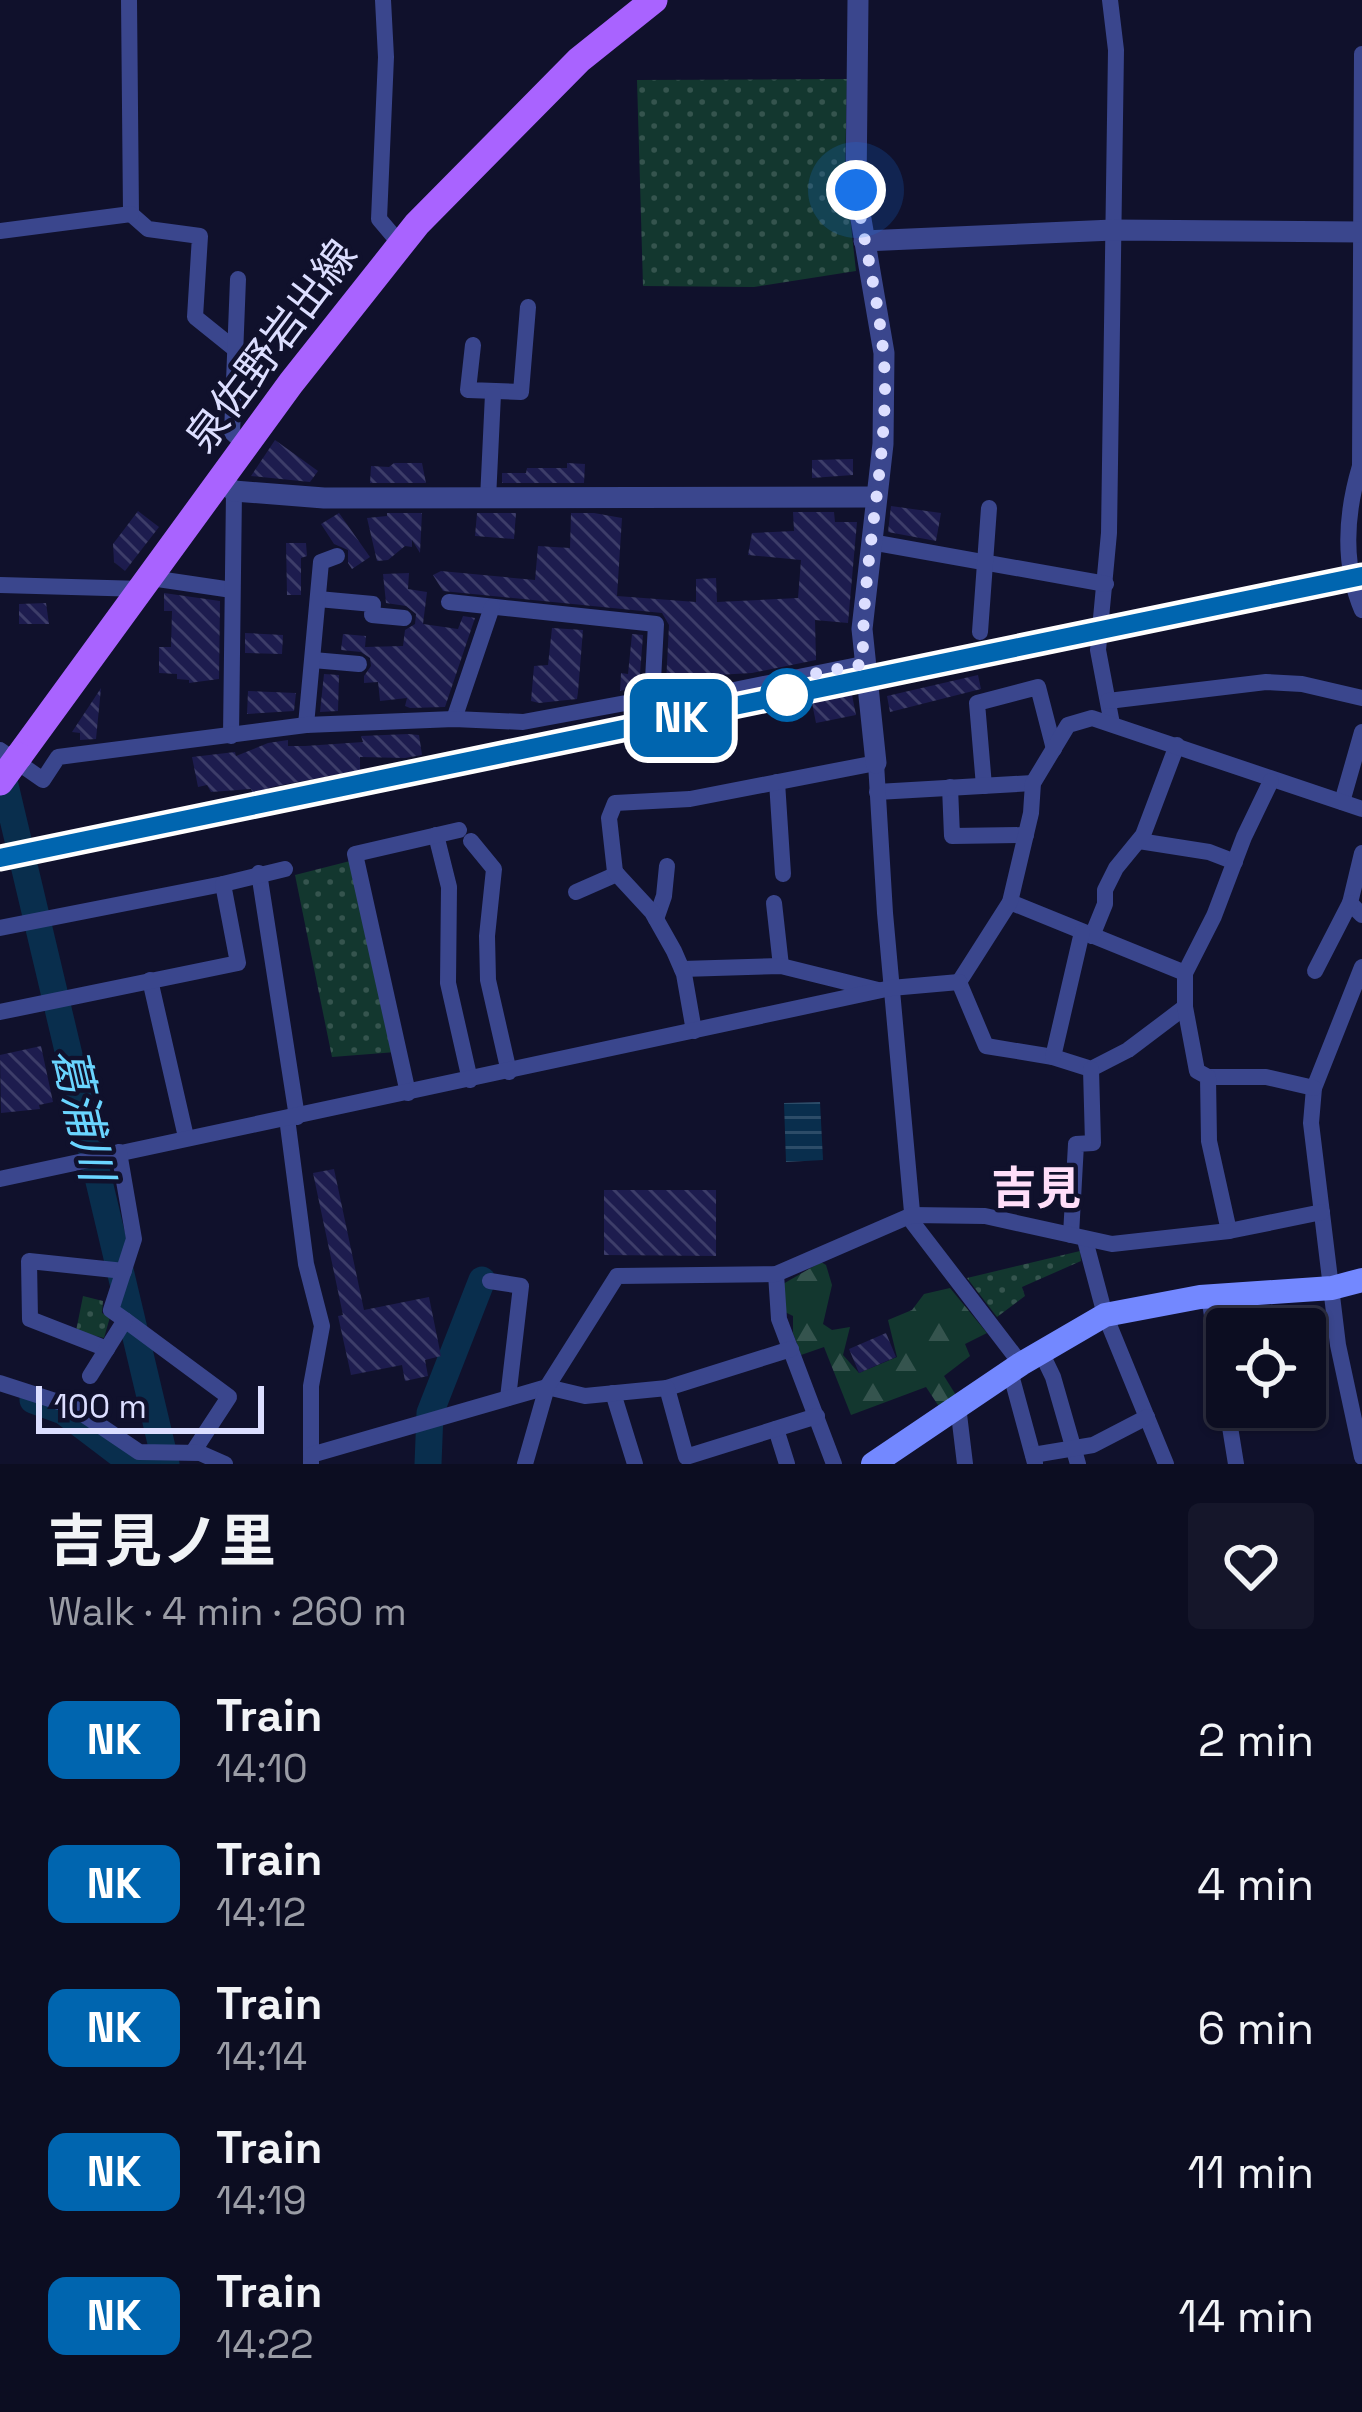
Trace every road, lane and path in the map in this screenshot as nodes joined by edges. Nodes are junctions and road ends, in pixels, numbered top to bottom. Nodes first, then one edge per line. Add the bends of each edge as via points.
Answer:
1 (130, 0) edge
2 (383, 0) edge
3 (654, 0) edge
4 (858, 0) edge
5 (1110, 0) edge
6 (622, 11) edge
7 (1362, 54) edge
8 (131, 214) junction
9 (1112, 230) junction
10 (0, 231) edge
11 (1361, 231) edge
12 (864, 241) junction
13 (400, 245) junction
14 (238, 279) dead end
15 (528, 307) dead end
16 (473, 345) dead end
17 (236, 350) junction
18 (493, 394) junction
19 (246, 446) junction
20 (227, 486) junction
21 (876, 497) junction
22 (488, 499) junction
23 (989, 508) dead end
24 (871, 542) junction
25 (337, 556) dead end
26 (986, 561) junction
27 (147, 584) junction
28 (1106, 584) junction
29 (0, 585) edge
30 (232, 590) junction
31 (318, 599) junction
32 (449, 602) dead end
33 (492, 607) junction
34 (1362, 610) edge
35 (404, 618) dead end
36 (980, 632) dead end
37 (313, 660) junction
38 (359, 664) dead end
39 (863, 664) junction
40 (1362, 698) edge
41 (652, 699) junction
42 (1108, 701) junction
43 (454, 719) junction
44 (1112, 724) junction
45 (306, 725) junction
46 (1362, 732) edge
47 (231, 736) junction
48 (1178, 746) junction
49 (1054, 749) junction
50 (9, 753) edge
51 (876, 763) junction
52 (1271, 781) junction
53 (0, 782) edge
54 (777, 782) junction
55 (1033, 783) junction
56 (984, 786) junction
57 (950, 788) junction
58 (877, 792) junction
59 (1342, 802) junction
60 (1362, 809) edge
61 (436, 835) junction
62 (1026, 835) junction
63 (1138, 841) junction
64 (1362, 853) edge
65 (1235, 862) junction
66 (667, 866) dead end
67 (285, 869) dead end
68 (259, 873) junction
69 (617, 874) junction
70 (783, 874) dead end
71 (223, 884) junction
72 (576, 892) dead end
73 (1010, 902) junction
74 (773, 903) dead end
75 (1356, 909) edge
76 (656, 919) junction
77 (0, 928) edge
78 (1087, 934) junction
79 (781, 966) junction
80 (1362, 967) edge
81 (682, 969) junction
82 (1315, 971) dead end
83 (1185, 973) junction
84 (150, 980) junction
85 (959, 982) junction
86 (885, 989) junction
87 (1357, 997) edge
88 (1185, 1007) junction
89 (0, 1012) edge
90 (694, 1031) junction
91 (1053, 1057) junction
92 (1091, 1070) junction
93 (509, 1072) junction
94 (1208, 1077) junction
95 (470, 1080) junction
96 (1314, 1088) junction
97 (409, 1094) junction
98 (292, 1118) junction
99 (186, 1137) junction
100 (119, 1152) junction
101 (0, 1179) edge
102 (1322, 1212) junction
103 (912, 1215) junction
104 (1228, 1231) junction
105 (1078, 1237) junction
106 (124, 1271) junction
107 (776, 1274) junction
108 (1362, 1280) edge
109 (490, 1281) dead end
110 (1332, 1288) junction
111 (1209, 1297) junction
112 (1106, 1315) junction
113 (125, 1320) junction
114 (107, 1349) junction
115 (791, 1349) junction
116 (1024, 1362) junction
117 (90, 1376) dead end
118 (0, 1382) edge
119 (547, 1387) junction
120 (667, 1388) junction
121 (613, 1393) junction
122 (508, 1398) junction
123 (958, 1406) junction
124 (817, 1416) junction
125 (1147, 1418) junction
126 (1359, 1421) edge
127 (776, 1429) junction
128 (730, 1444) junction
129 (193, 1452) junction
130 (1076, 1456) edge
131 (686, 1457) junction
132 (1362, 1457) edge
133 (311, 1460) edge
134 (1034, 1460) edge
135 (225, 1464) edge
136 (525, 1464) edge
137 (635, 1464) edge
138 (664, 1464) edge
139 (737, 1464) edge
140 (787, 1464) edge
141 (834, 1464) edge
142 (873, 1464) edge
143 (965, 1464) edge
144 (1166, 1464) edge
145 (1235, 1464) edge

1 - 8 street
2 - 13 street via 380,219
3 - 6 main road, 泉佐野岩出線
4 - 12 street via 856,190
5 - 9 street
6 - 13 main road, 泉佐野岩出線
7 - 11 street
8 - 10 street
8 - 17 street via 148,229 200,236 195,317
9 - 11 street
9 - 12 street
9 - 28 street
11 - 34 street via 1360,466 1347,510 1351,585
12 - 21 street via 884,353
13 - 19 main road, 泉佐野岩出線
14 - 17 street
15 - 18 street via 521,392
16 - 18 street via 468,390
17 - 19 street via 232,433
18 - 22 street
19 - 20 main road, 泉佐野岩出線
20 - 22 street via 324,498
20 - 27 main road, 泉佐野岩出線
20 - 30 street
21 - 22 street
21 - 24 street
23 - 26 street
24 - 26 street
24 - 39 street
25 - 31 street via 322,562
26 - 28 street
26 - 36 street
27 - 29 street
27 - 30 street
27 - 50 main road, 泉佐野岩出線
28 - 42 street via 1097,650
30 - 47 street
31 - 35 street via 373,604 372,615
31 - 37 street
32 - 33 street
33 - 41 street via 656,624
33 - 43 street
37 - 38 street
37 - 45 street
39 - 41 street
39 - 51 street
40 - 42 street via 1266,682
41 - 43 street via 523,722
42 - 44 street
43 - 45 street
44 - 48 street
44 - 49 street via 1092,718 1068,725
45 - 47 street
46 - 59 street
47 - 50 street via 58,757 43,780
48 - 52 street
48 - 63 street
49 - 55 street
49 - 56 street via 1038,687 977,703
50 - 53 main road, 泉佐野岩出線, bridge
51 - 54 street
51 - 58 street
52 - 59 street
52 - 65 street
54 - 69 street via 615,803 609,818
54 - 70 street
55 - 56 street
55 - 62 street
56 - 57 street
57 - 58 street
57 - 62 street via 952,836
58 - 86 street
59 - 60 street
61 - 93 street via 465,835 494,869 488,980
61 - 95 street via 449,887 448,983
61 - 97 street via 355,854
62 - 73 street
63 - 65 street
63 - 78 street via 1110,879
64 - 75 street
65 - 83 street
66 - 76 street
67 - 68 street
68 - 71 street
68 - 98 street
69 - 72 street
69 - 76 street
71 - 77 street
71 - 84 street via 238,963
73 - 78 street
73 - 85 street
74 - 79 street
75 - 82 street
76 - 81 street
78 - 83 street
78 - 91 street
79 - 81 street
79 - 86 street
80 - 87 street
81 - 90 street
83 - 88 street
84 - 89 street
84 - 99 street
85 - 86 street
85 - 91 street via 986,1046
86 - 90 street
86 - 103 street
87 - 96 street
88 - 92 street
88 - 94 street via 1197,1070
90 - 93 street
91 - 92 street
92 - 105 street via 1093,1143 1076,1144
93 - 95 street
94 - 96 street
94 - 104 street via 1209,1141
95 - 97 street
96 - 102 street
97 - 98 street
98 - 99 street
98 - 133 street via 306,1264 322,1326 311,1386
99 - 100 street
100 - 101 street
100 - 106 street via 134,1239
102 - 104 street
102 - 110 street
103 - 105 street via 985,1216
103 - 107 street
103 - 116 street
104 - 105 street via 1112,1244
105 - 112 street
106 - 113 street via 111,1310
106 - 114 street via 29,1261 30,1319
107 - 115 street via 778,1319
107 - 119 street via 617,1276
108 - 110 main road
109 - 122 street via 520,1286
110 - 111 main road
110 - 126 street
111 - 112 main road
111 - 145 street
112 - 116 main road
112 - 125 street
113 - 114 street
113 - 129 street via 229,1397
114 - 117 street
115 - 120 street
115 - 124 street
116 - 123 main road
116 - 130 street via 1053,1377
116 - 134 street
118 - 129 street via 71,1406 139,1452
119 - 121 street
119 - 122 street
119 - 136 street
120 - 121 street
120 - 131 street
121 - 137 street
122 - 133 street
123 - 142 main road
123 - 143 street
124 - 127 street
124 - 141 street
125 - 130 street
125 - 144 street
126 - 132 street
127 - 128 street
127 - 140 street
128 - 131 street
128 - 139 street
129 - 135 street
130 - 134 street
131 - 138 street

